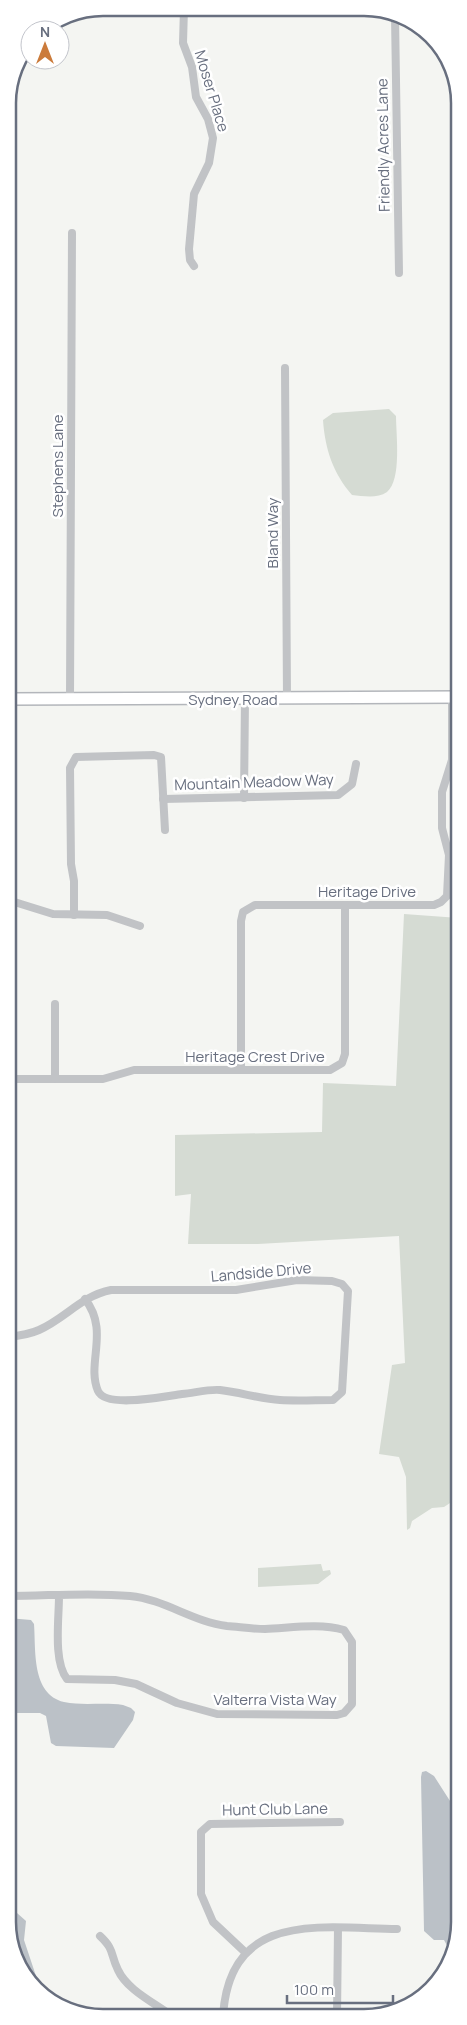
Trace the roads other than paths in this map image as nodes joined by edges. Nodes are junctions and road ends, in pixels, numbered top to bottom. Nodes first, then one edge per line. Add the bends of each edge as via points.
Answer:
1 (184, 16) edge
2 (395, 22) edge
3 (72, 233) dead end
4 (194, 266) dead end
5 (399, 273) dead end
6 (285, 368) dead end
7 (451, 697) edge
8 (245, 698) junction
9 (287, 698) junction
10 (16, 699) edge
11 (70, 699) junction
12 (451, 763) edge
13 (356, 764) dead end
14 (244, 798) junction
15 (163, 799) junction
16 (165, 830) dead end
17 (16, 902) edge
18 (345, 905) junction
19 (74, 915) junction
20 (140, 926) dead end
21 (55, 1004) dead end
22 (241, 1070) junction
23 (16, 1079) edge
24 (55, 1080) junction
25 (85, 1299) junction
26 (16, 1335) edge
27 (16, 1596) edge
28 (59, 1596) junction
29 (340, 1822) dead end
30 (338, 1928) junction
31 (397, 1928) dead end
32 (100, 1936) dead end
33 (246, 1953) junction
34 (162, 2009) edge
35 (224, 2009) edge
36 (336, 2009) edge

1 - 4 street, Moser Place via 182,43 192,67 196,97 208,119 213,138 209,163 194,194 189,249
2 - 5 street, Friendly Acres Lane
3 - 11 street, Stephens Lane
6 - 9 street, Bland Way
7 - 9 street, Sydney Road
8 - 9 street, Sydney Road
8 - 11 street, Sydney Road
8 - 14 street
10 - 11 street, Sydney Road
12 - 18 street, Heritage Drive via 442,792 442,828 449,855 447,896 434,905
13 - 14 street, Mountain Meadow Way via 352,784 338,796
14 - 15 street, Mountain Meadow Way
15 - 16 street
15 - 19 street via 161,757 76,757 70,768
17 - 19 street via 53,914
18 - 22 street, Heritage Crest Drive via 345,1054 342,1063 330,1070
18 - 22 street, Heritage Drive via 256,905 243,912
19 - 20 street via 107,915
21 - 24 street
22 - 24 street, Heritage Crest Drive via 134,1070 103,1079
23 - 24 street, Heritage Crest Drive
25 - 25 street, Landside Drive via 111,1290 236,1290 297,1280 342,1284 348,1291 342,1392 333,1400 280,1400 218,1390 114,1401 98,1392 98,1331 94,1313
25 - 26 street, Landside Drive via 39,1330
27 - 28 street, Valterra Vista Way
28 - 28 street, Valterra Vista Way via 130,1596 151,1600 225,1626 262,1629 332,1627 344,1630 352,1642 352,1704 344,1713 337,1715 217,1714 177,1703 136,1684 67,1679 59,1661
29 - 33 street, Hunt Club Lane via 210,1824 201,1832 201,1894 213,1922
30 - 31 street
30 - 33 street via 283,1931 263,1939
30 - 36 street
32 - 34 street via 111,1946 118,1970 127,1983
33 - 35 street via 227,1986

